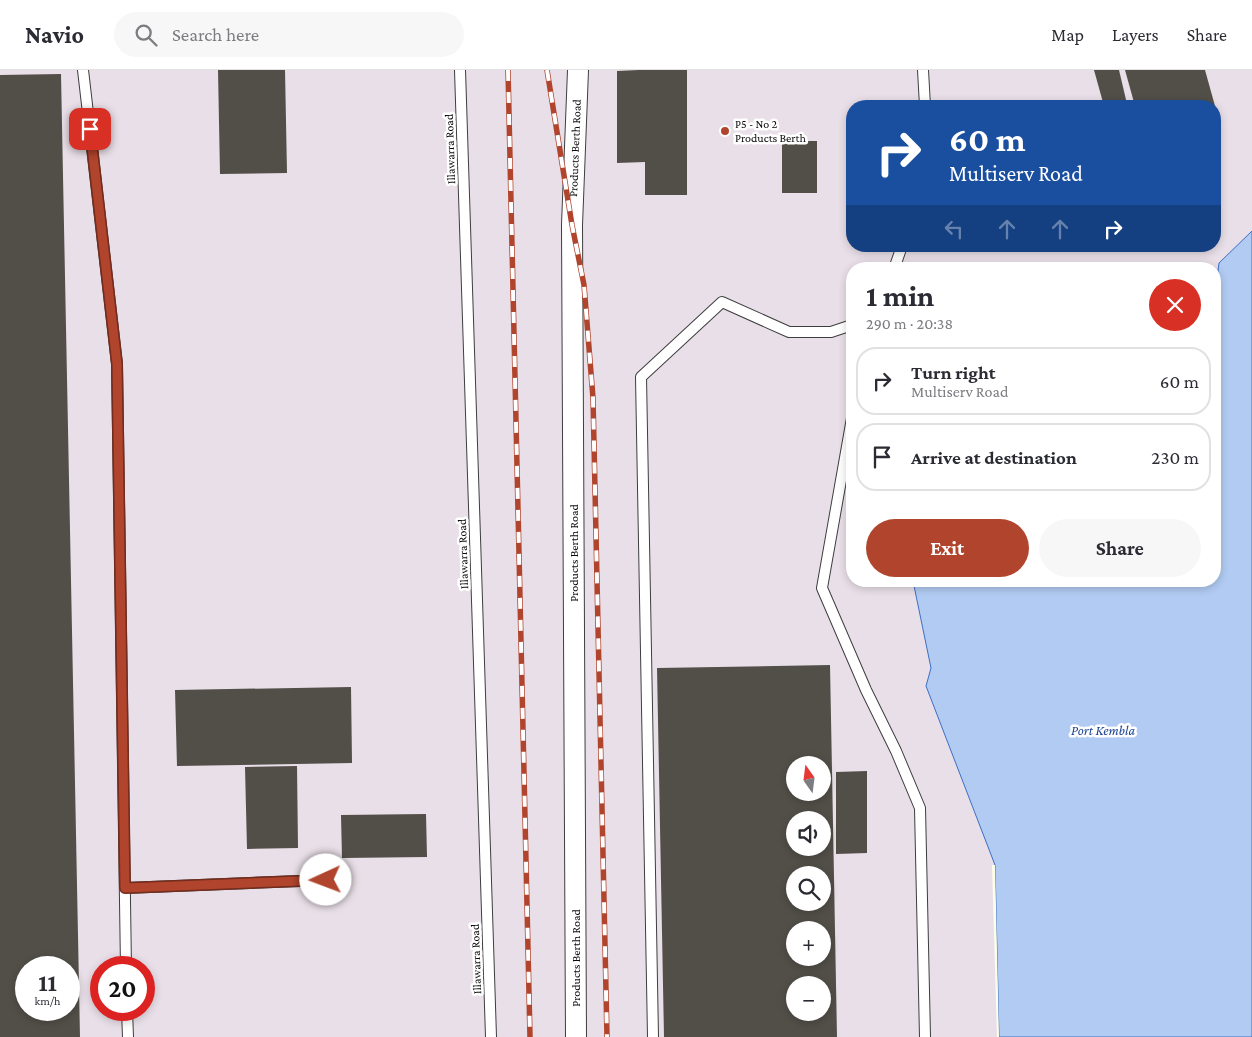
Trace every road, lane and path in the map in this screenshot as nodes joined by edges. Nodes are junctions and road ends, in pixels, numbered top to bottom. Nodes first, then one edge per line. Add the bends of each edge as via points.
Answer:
1 (83, 70) edge
2 (460, 70) edge
3 (578, 70) edge
4 (923, 70) edge
5 (925, 100) edge
6 (846, 327) edge
7 (846, 452) edge
8 (326, 880) dead end
9 (125, 888) junction
10 (126, 956) edge
11 (127, 1021) edge
12 (128, 1037) edge
13 (491, 1037) edge
14 (576, 1037) edge
15 (653, 1037) edge
16 (925, 1037) edge

1 - 9 lane via 117,364
2 - 13 lane, Illawarra Road
3 - 14 street, Products Berth Road via 572,226
4 - 5 lane
6 - 15 lane via 831,332 790,332 722,302 641,377
7 - 16 lane via 822,588 920,808
8 - 9 lane
9 - 10 lane
11 - 12 lane

